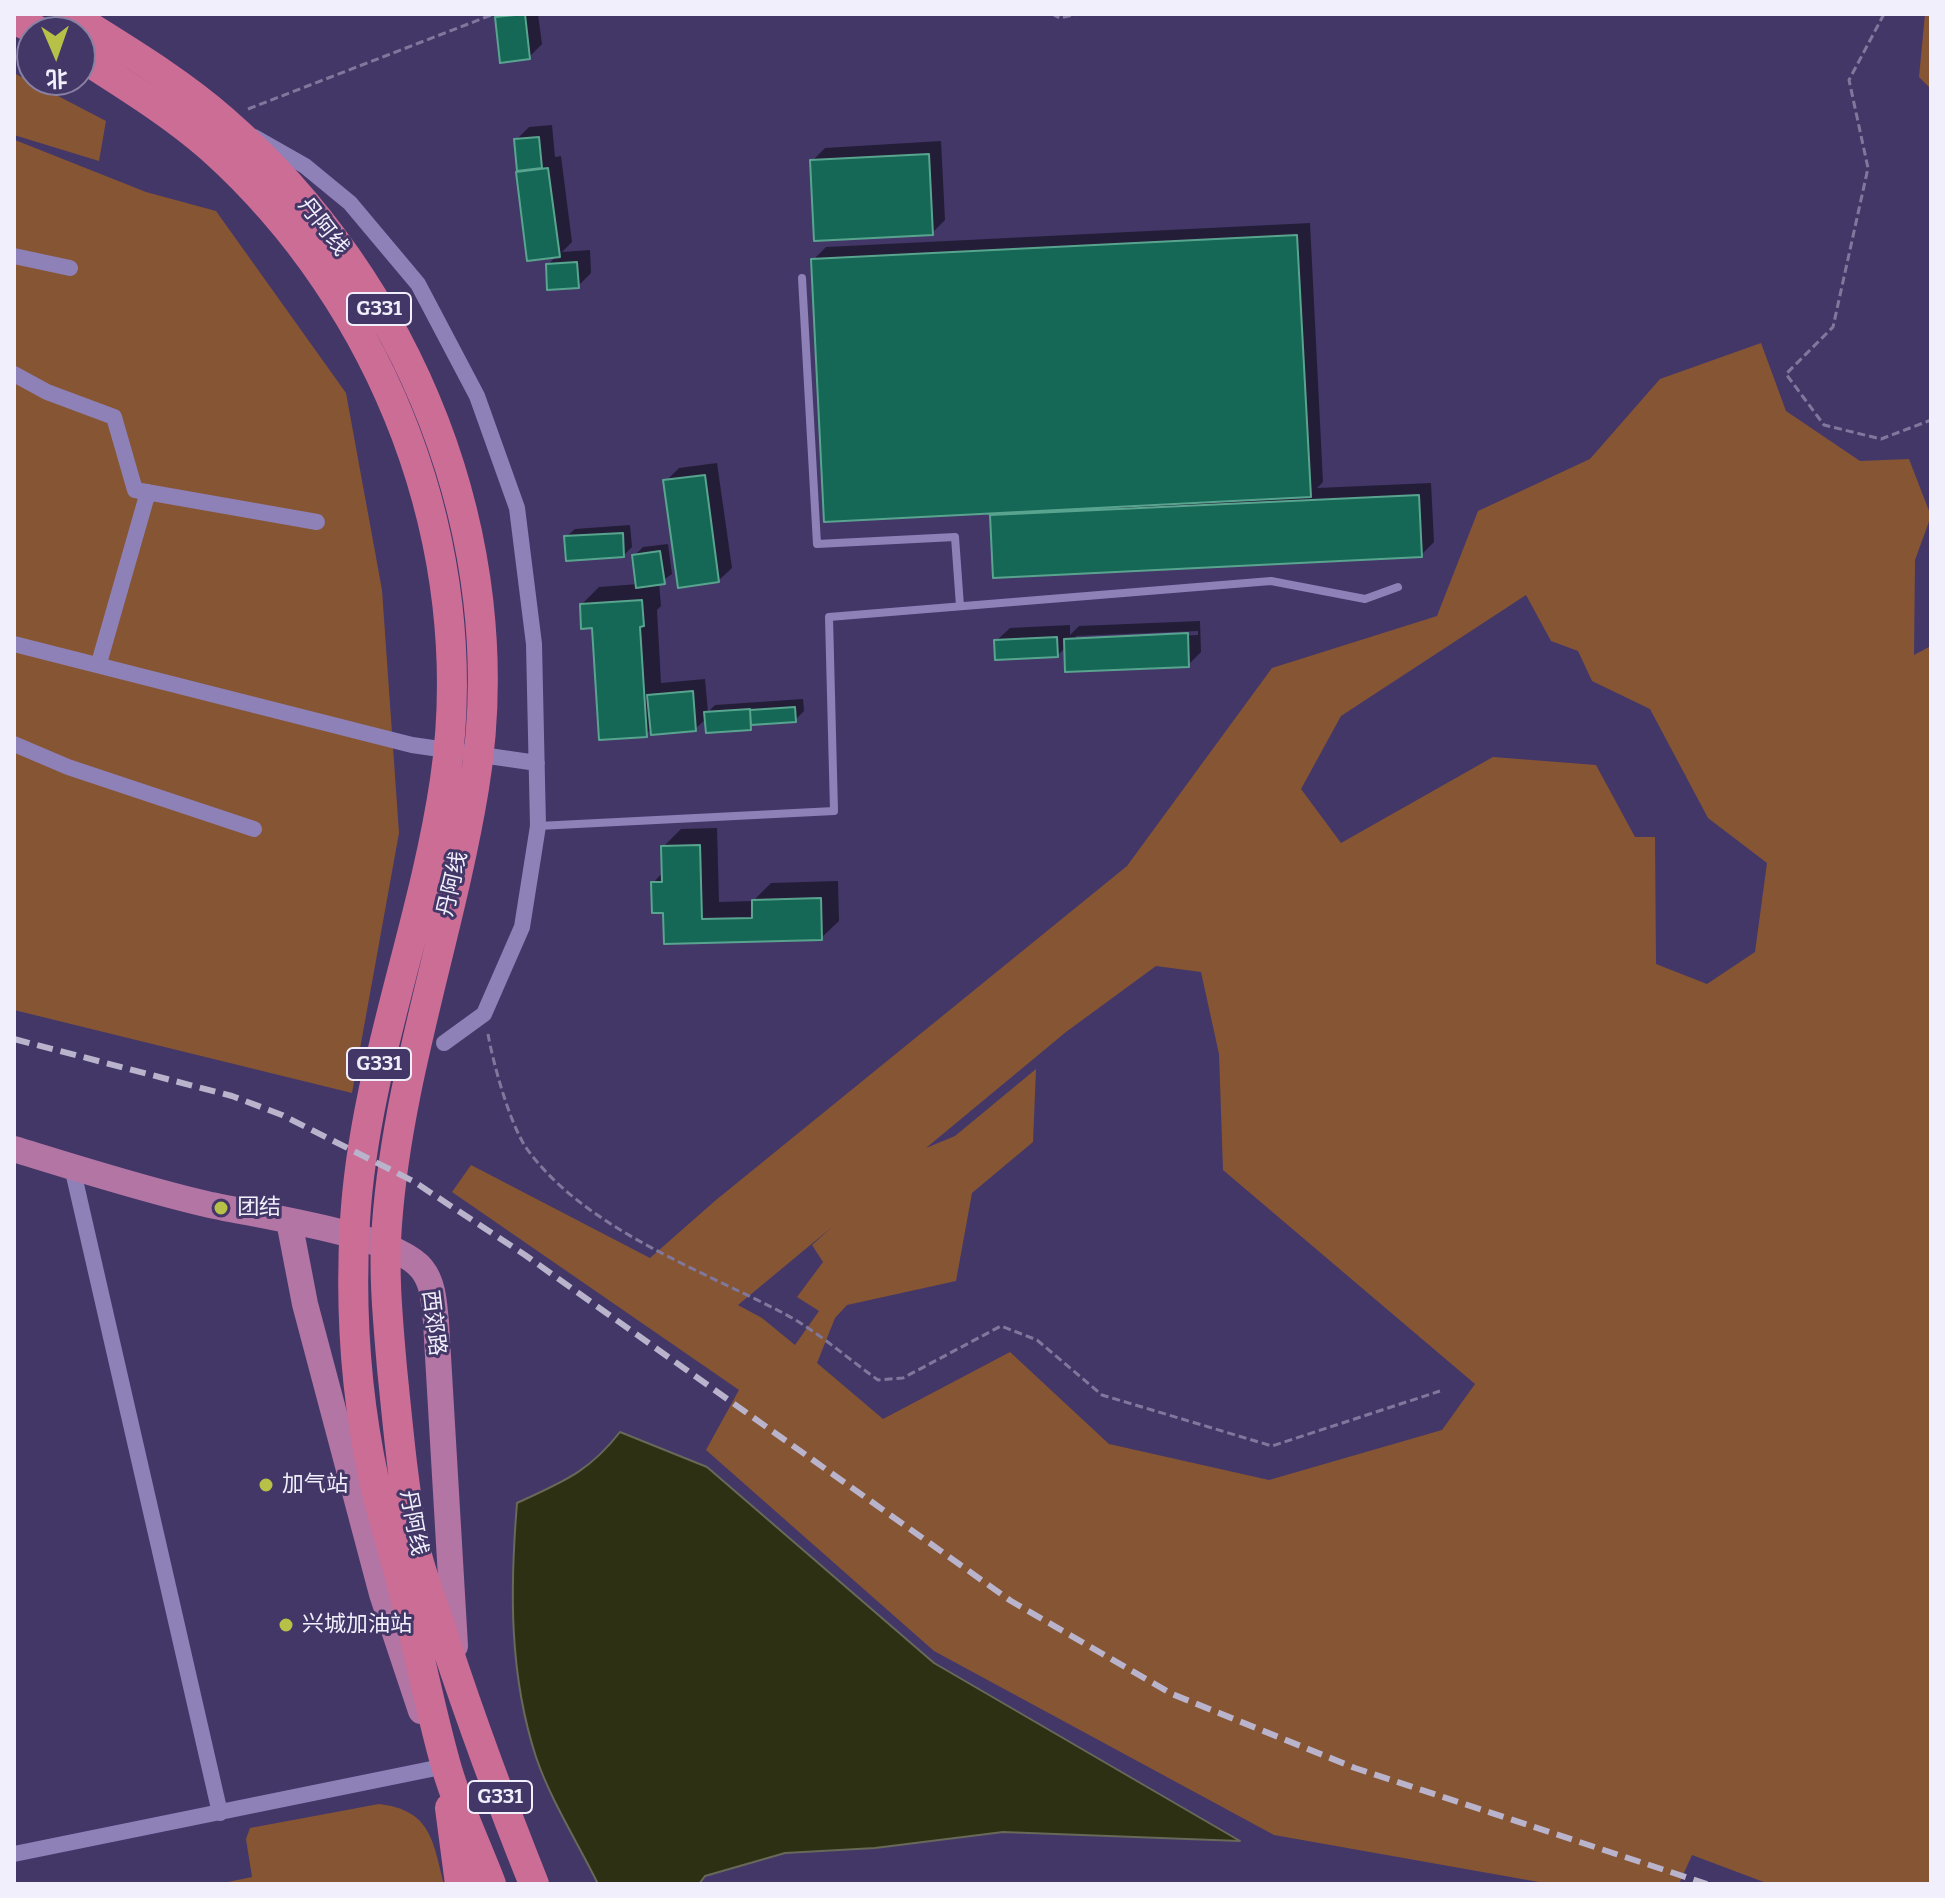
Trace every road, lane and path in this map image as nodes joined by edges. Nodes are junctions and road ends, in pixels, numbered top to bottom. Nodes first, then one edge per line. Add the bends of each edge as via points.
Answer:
1 (69, 14) edge
2 (494, 14) edge
3 (1052, 14) edge
4 (1078, 14) edge
5 (1884, 14) edge
6 (96, 66) edge
7 (222, 119) junction
8 (14, 256) edge
9 (70, 268) dead end
10 (802, 278) dead end
11 (14, 374) edge
12 (1931, 420) edge
13 (148, 492) junction
14 (317, 522) dead end
15 (1398, 587) dead end
16 (960, 606) junction
17 (14, 644) edge
18 (99, 663) junction
19 (466, 719) junction
20 (14, 744) edge
21 (537, 763) junction
22 (538, 826) junction
23 (254, 829) dead end
24 (484, 1014) junction
25 (444, 1043) dead end
26 (14, 1149) edge
27 (72, 1167) junction
28 (289, 1221) junction
29 (1440, 1391) dead end
30 (467, 1709) junction
31 (484, 1758) junction
32 (446, 1766) junction
33 (220, 1813) junction
34 (14, 1854) edge
35 (460, 1884) edge
36 (491, 1884) edge
37 (534, 1884) edge
38 (547, 1884) edge

1 - 7 highway, 丹阿线 / G331
2 - 7 path
3 - 4 path
5 - 12 path via 1849,80 1868,168 1833,327 1786,374 1824,425 1881,439
6 - 19 highway, 丹阿线 / G331 via 209,147 271,208 324,278 377,363 408,432 436,540
7 - 19 highway, 丹阿线 / G331 via 299,195 355,268 404,352 436,424 474,564 482,645
7 - 21 street via 305,166 350,203 418,284 477,396 517,508 534,644
8 - 9 street
10 - 16 lane via 817,544 955,537
11 - 13 street via 114,417 135,490
13 - 14 street
13 - 18 street
15 - 16 lane via 1365,599 1271,581
16 - 22 lane via 829,617 834,811
17 - 18 street
18 - 21 street via 412,745
19 - 30 highway, 丹阿线 / G331 via 472,799 402,1109 386,1226 387,1310 415,1548
19 - 32 highway, 丹阿线 / G331 via 445,781 369,1105 355,1220 354,1309 374,1479
20 - 23 street
21 - 22 street
22 - 24 street via 522,927
24 - 25 street
24 - 29 path via 493,1062 525,1146 556,1184 607,1221 787,1315 878,1380 903,1378 1001,1326 1037,1340 1102,1395 1272,1446
26 - 27 main road, 西郊路
27 - 28 main road, 西郊路 via 200,1203
27 - 33 street
28 - 30 main road, 西郊路 via 402,1254 422,1268 431,1287 452,1626
28 - 32 main road via 305,1304 382,1594 414,1693
30 - 31 highway, 丹阿线 / G331
31 - 37 highway, 丹阿线 / G331
31 - 38 highway
32 - 33 street
32 - 35 highway
32 - 36 highway, 丹阿线 / G331
33 - 34 street

